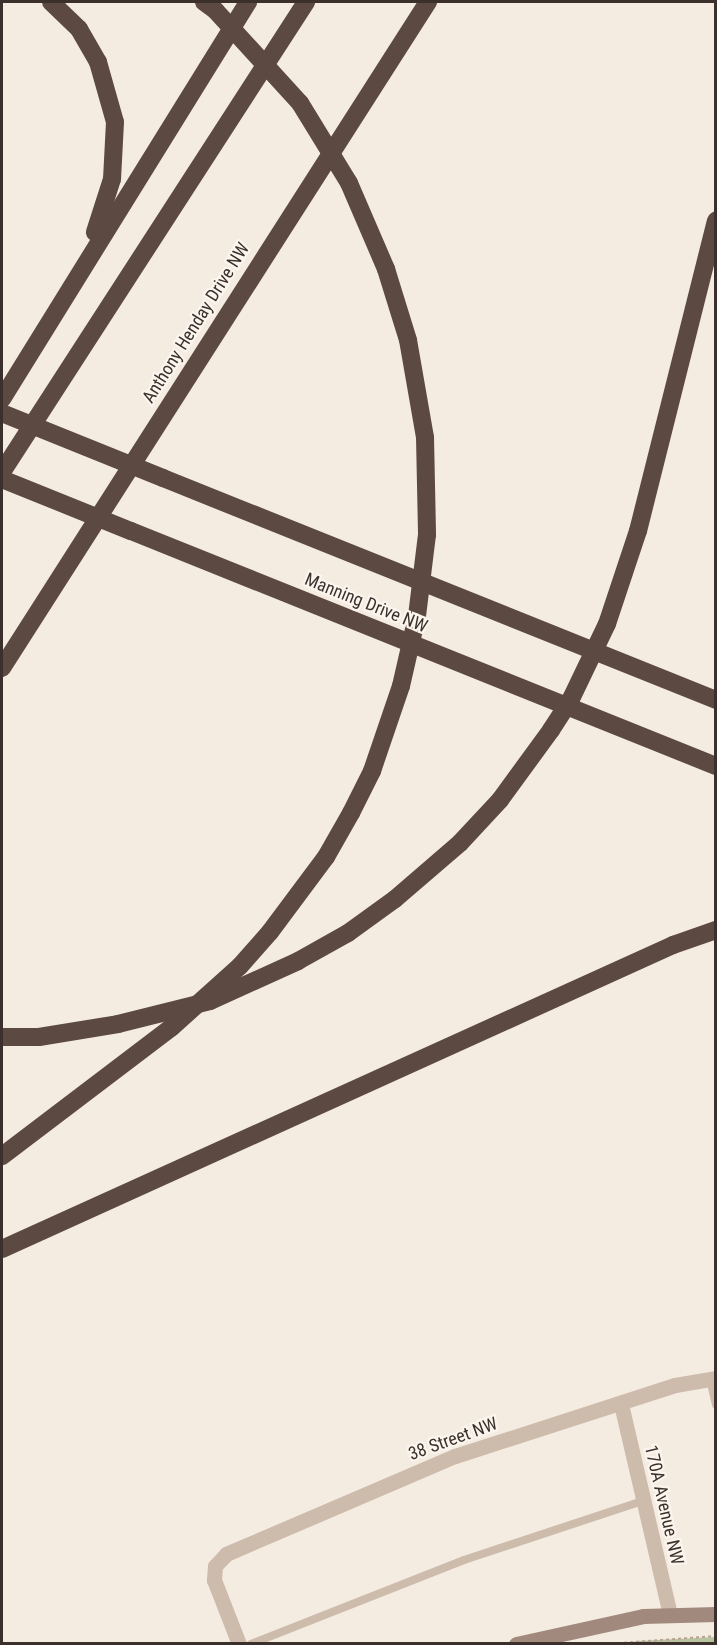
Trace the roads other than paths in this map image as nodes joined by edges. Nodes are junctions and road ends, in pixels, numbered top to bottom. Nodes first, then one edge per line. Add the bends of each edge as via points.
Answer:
1 (51, 2) edge
2 (248, 2) edge
3 (306, 2) edge
4 (428, 2) edge
5 (210, 6) edge
6 (716, 221) edge
7 (73, 286) junction
8 (2, 399) edge
9 (2, 413) edge
10 (2, 472) edge
11 (2, 479) edge
12 (2, 668) edge
13 (716, 700) edge
14 (716, 766) edge
15 (716, 930) edge
16 (2, 1037) edge
17 (2, 1156) edge
18 (2, 1249) edge
19 (712, 1378) edge
20 (621, 1404) junction
21 (716, 1404) edge
22 (642, 1501) junction
23 (670, 1614) junction
24 (716, 1614) edge
25 (239, 1644) edge
26 (250, 1644) edge
27 (516, 1644) edge

1 - 7 highway via 79,29 98,62 115,122 112,179 104,211
2 - 7 highway
3 - 10 highway
4 - 12 highway, Anthony Henday Drive NW
5 - 17 highway, bridge via 300,104 349,183 386,269 408,340 425,437 427,535 417,616 386,734 351,813 326,857 270,933 240,966 172,1027
6 - 16 highway, bridge via 638,531 607,624 571,699 500,800 460,843 395,899 348,933 298,961 210,1001 118,1024 39,1037
7 - 8 highway
9 - 13 highway, bridge
11 - 14 highway, Manning Drive NW, bridge
15 - 18 highway via 662,950
19 - 20 street, 38 Street NW
19 - 21 lane
20 - 22 street, 170A Avenue NW
20 - 25 street, 38 Street NW via 455,1456 226,1554 215,1566 214,1580
22 - 23 street, 170A Avenue NW
22 - 26 lane via 464,1560
23 - 24 street
23 - 27 street via 614,1620

